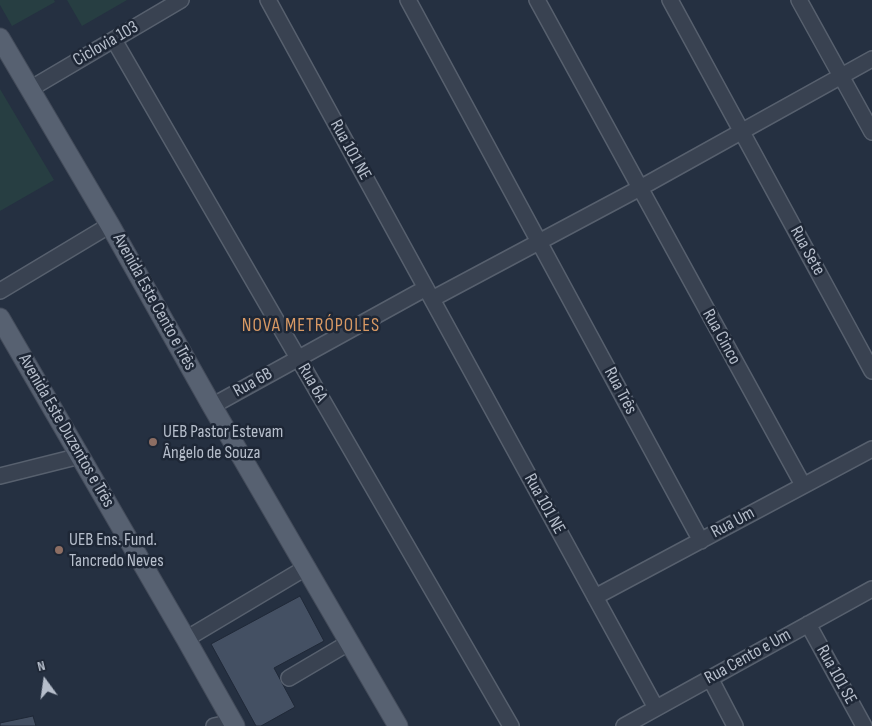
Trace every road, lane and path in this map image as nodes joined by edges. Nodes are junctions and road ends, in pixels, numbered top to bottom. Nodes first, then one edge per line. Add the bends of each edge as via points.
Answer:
1 (182, 0) edge
2 (268, 0) edge
3 (408, 0) edge
4 (537, 0) edge
5 (670, 0) edge
6 (800, 0) edge
7 (0, 38) edge
8 (114, 40) junction
9 (872, 59) edge
10 (841, 76) junction
11 (30, 89) junction
12 (742, 131) junction
13 (872, 132) edge
14 (640, 188) junction
15 (110, 226) junction
16 (539, 242) junction
17 (0, 291) edge
18 (429, 294) junction
19 (0, 318) edge
20 (298, 358) junction
21 (872, 371) edge
22 (212, 406) junction
23 (872, 449) edge
24 (80, 456) junction
25 (0, 476) edge
26 (803, 485) junction
27 (701, 540) junction
28 (307, 567) junction
29 (872, 589) edge
30 (595, 597) junction
31 (808, 624) junction
32 (186, 639) junction
33 (350, 642) junction
34 (289, 678) dead end
35 (710, 678) junction
36 (656, 708) junction
37 (234, 724) edge
38 (214, 726) edge
39 (398, 726) edge
40 (511, 726) edge
41 (624, 726) edge
42 (735, 726) edge
43 (864, 726) edge

1 - 8 street, Ciclovia 103
2 - 18 street, Rua 101 NE
3 - 16 street, Rua Três
4 - 14 street, Rua Cinco
5 - 12 street, Rua Sete
6 - 10 street
7 - 11 main road, Avenida Este Cento e Três
8 - 11 street, Ciclovia 103
8 - 20 street, Rua 6A
9 - 10 street
10 - 12 street
10 - 13 street
11 - 15 main road, Avenida Este Cento e Três
12 - 14 street
12 - 21 street, Rua Sete
14 - 16 street
14 - 26 street, Rua Cinco
15 - 17 street
15 - 22 main road, Avenida Este Cento e Três
16 - 18 street via 486,270
16 - 27 street, Rua Três
18 - 20 street, Rua 6B
18 - 30 street, Rua 101 NE
19 - 24 main road, Avenida Este Duzentos e Três
20 - 22 street, Rua 6B
20 - 40 street, Rua 6A
22 - 28 main road, Avenida Este Cento e Três
23 - 26 street, Rua Um
24 - 25 street
24 - 32 main road, Avenida Este Duzentos e Três
26 - 27 street, Rua Um
27 - 30 street, Rua Um
28 - 32 street
28 - 33 main road, Avenida Este Cento e Três
29 - 31 street, Rua Cento e Um
30 - 36 street, Rua 101 NE
31 - 35 street, Rua Cento e Um
31 - 43 street, Rua 101 SE
32 - 37 main road, Avenida Este Duzentos e Três
33 - 34 street
33 - 39 main road, Avenida Este Cento e Três
35 - 36 street, Rua Cento e Um
35 - 42 street
36 - 41 street, Rua Cento e Um
37 - 38 street

